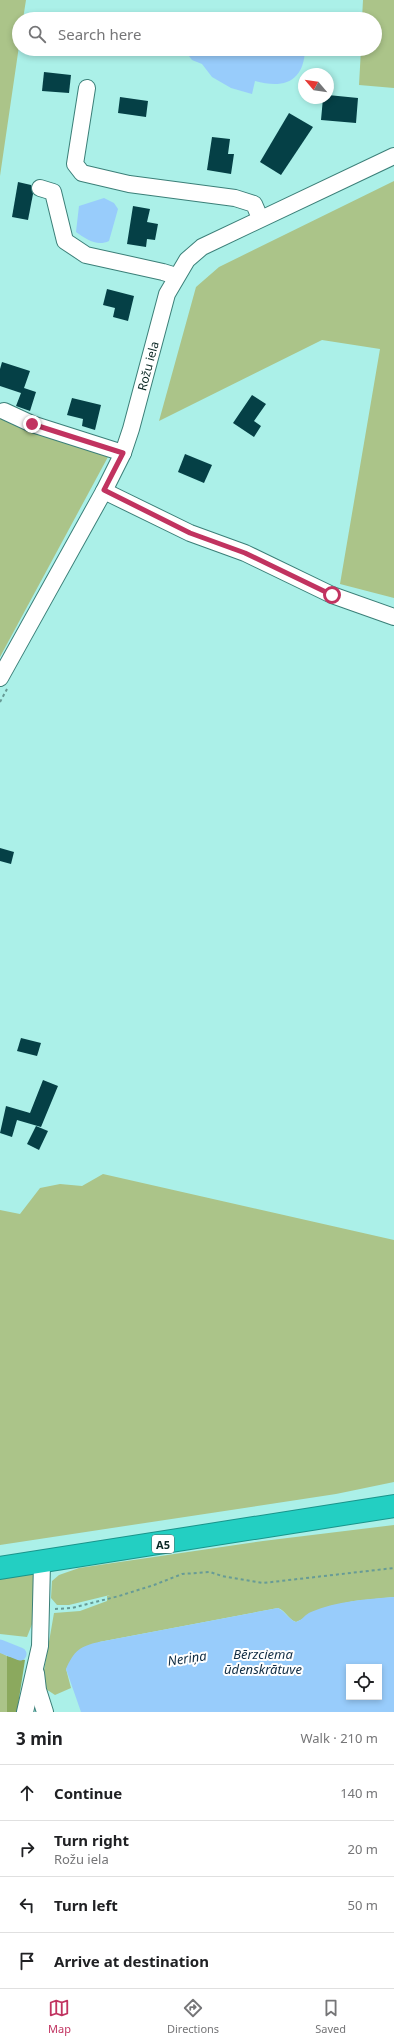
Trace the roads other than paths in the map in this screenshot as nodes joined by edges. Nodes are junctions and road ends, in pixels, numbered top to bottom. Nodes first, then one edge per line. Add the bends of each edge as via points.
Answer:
1 (87, 88) dead end
2 (394, 156) edge
3 (40, 188) dead end
4 (260, 218) junction
5 (176, 276) junction
6 (4, 410) dead end
7 (123, 453) junction
8 (104, 490) junction
9 (394, 617) edge
10 (4, 684) edge
11 (394, 1506) edge
12 (42, 1563) junction
13 (0, 1568) edge
14 (35, 1666) junction
15 (24, 1712) edge
16 (45, 1712) edge

1 - 4 street via 75,164 82,173 129,184 235,198 254,204
2 - 4 street, Rožu iela
3 - 5 street via 53,192 65,241 86,255
4 - 5 street, Rožu iela via 202,247 187,260
5 - 7 street, Rožu iela via 166,294
6 - 7 street via 32,424
7 - 8 street, Rožu iela
8 - 9 street via 190,533 245,553 332,595
8 - 10 street, Rožu iela
11 - 12 highway, A5
12 - 13 highway, A5
12 - 14 street via 40,1646
14 - 15 street
14 - 16 street via 38,1690

